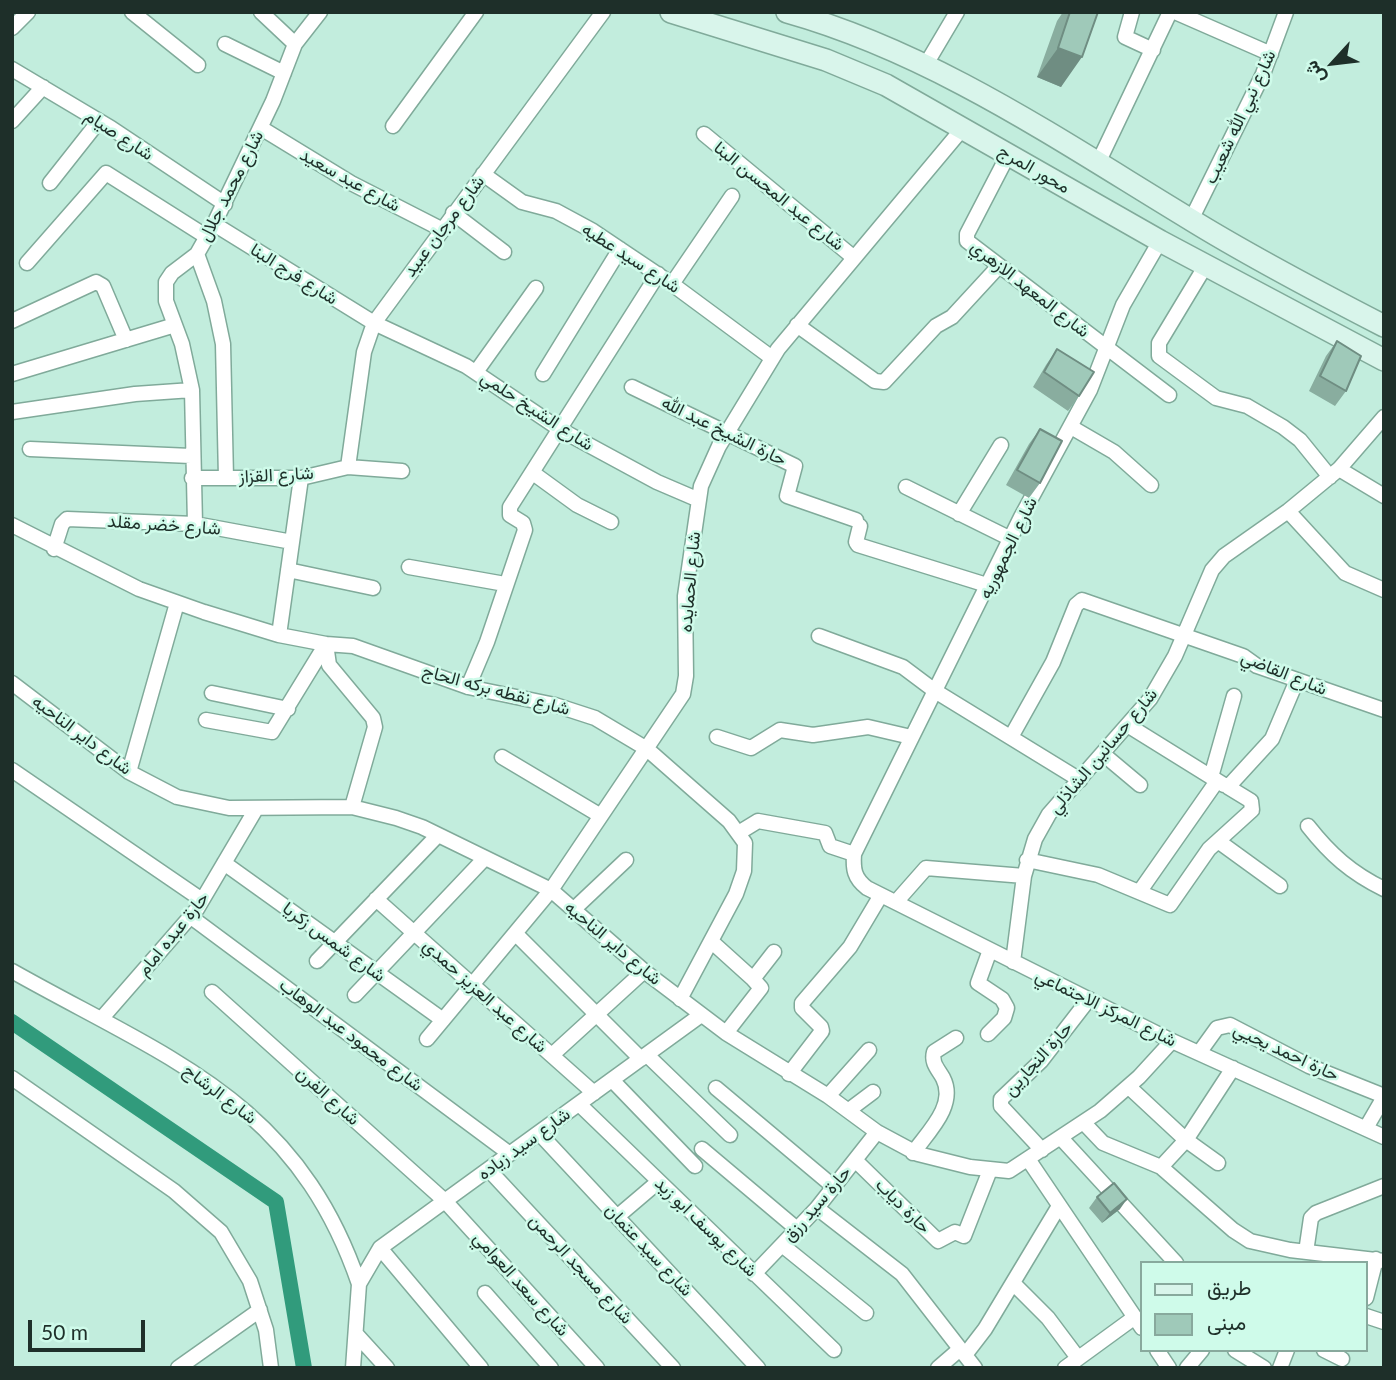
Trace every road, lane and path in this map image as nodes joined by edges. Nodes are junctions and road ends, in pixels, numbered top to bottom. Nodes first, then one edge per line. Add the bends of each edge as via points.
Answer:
1 (28, 12) edge
2 (132, 12) edge
3 (261, 12) edge
4 (320, 12) edge
5 (476, 12) edge
6 (603, 12) edge
7 (671, 12) edge
8 (786, 12) edge
9 (957, 12) edge
10 (1132, 12) edge
11 (1172, 12) edge
12 (1286, 12) edge
13 (1198, 17) edge
14 (12, 28) edge
15 (874, 42) junction
16 (225, 44) dead end
17 (295, 44) junction
18 (1153, 50) junction
19 (1271, 54) junction
20 (198, 65) dead end
21 (925, 66) junction
22 (12, 69) edge
23 (284, 73) junction
24 (860, 73) junction
25 (43, 87) junction
26 (12, 121) edge
27 (99, 121) junction
28 (393, 126) dead end
29 (261, 128) junction
30 (963, 128) junction
31 (704, 134) dead end
32 (1008, 155) junction
33 (1098, 163) junction
34 (483, 174) junction
35 (50, 183) dead end
36 (732, 196) dead end
37 (225, 204) junction
38 (453, 213) junction
39 (1191, 220) junction
40 (441, 229) junction
41 (210, 230) junction
42 (1160, 241) junction
43 (620, 249) junction
44 (504, 252) dead end
45 (197, 254) junction
46 (853, 257) junction
47 (27, 263) dead end
48 (1206, 265) junction
49 (999, 266) junction
50 (658, 274) junction
51 (672, 284) junction
52 (536, 288) dead end
53 (12, 320) edge
54 (374, 323) junction
55 (175, 325) junction
56 (797, 325) junction
57 (1384, 326) edge
58 (126, 340) junction
59 (1106, 349) junction
60 (772, 358) junction
61 (1384, 360) edge
62 (476, 372) junction
63 (12, 374) edge
64 (543, 374) dead end
65 (632, 387) dead end
66 (192, 390) junction
67 (1169, 395) dead end
68 (12, 412) edge
69 (1384, 417) edge
70 (1071, 427) junction
71 (561, 430) junction
72 (725, 434) junction
73 (1001, 445) dead end
74 (30, 449) dead end
75 (191, 456) junction
76 (348, 467) junction
77 (402, 471) dead end
78 (533, 472) junction
79 (1335, 473) junction
80 (192, 478) junction
81 (226, 478) junction
82 (301, 478) junction
83 (1151, 485) dead end
84 (906, 487) dead end
85 (1384, 496) edge
86 (699, 500) junction
87 (1289, 511) junction
88 (959, 514) junction
89 (611, 522) dead end
90 (195, 524) junction
91 (14, 530) edge
92 (1011, 539) junction
93 (292, 542) junction
94 (54, 548) junction
95 (409, 567) dead end
96 (288, 570) junction
97 (505, 584) junction
98 (990, 586) junction
99 (373, 588) dead end
100 (1384, 590) edge
101 (177, 603) junction
102 (279, 635) junction
103 (819, 636) dead end
104 (1184, 636) junction
105 (326, 644) junction
106 (1297, 680) junction
107 (12, 682) edge
108 (468, 687) junction
109 (935, 691) junction
110 (212, 693) dead end
111 (1234, 696) dead end
112 (288, 709) junction
113 (1384, 710) edge
114 (206, 720) dead end
115 (1129, 726) junction
116 (717, 737) dead end
117 (911, 737) junction
118 (1010, 737) junction
119 (648, 748) junction
120 (1102, 754) junction
121 (502, 757) dead end
122 (12, 770) edge
123 (129, 772) junction
124 (1080, 780) junction
125 (1219, 782) junction
126 (1140, 785) dead end
127 (352, 807) junction
128 (256, 808) junction
129 (601, 816) junction
130 (1308, 826) dead end
131 (740, 832) junction
132 (438, 835) junction
133 (1218, 841) junction
134 (854, 854) junction
135 (485, 858) junction
136 (626, 860) dead end
137 (1027, 860) junction
138 (224, 863) junction
139 (1024, 876) junction
140 (1280, 886) dead end
141 (1384, 889) edge
142 (551, 890) junction
143 (1140, 891) junction
144 (881, 895) junction
145 (376, 899) junction
146 (202, 900) junction
147 (896, 902) junction
148 (573, 910) junction
149 (191, 917) junction
150 (414, 933) junction
151 (516, 934) junction
152 (712, 942) junction
153 (335, 943) junction
154 (990, 950) junction
155 (774, 952) dead end
156 (317, 961) dead end
157 (1013, 962) junction
158 (12, 971) edge
159 (643, 971) junction
160 (376, 973) junction
161 (753, 979) junction
162 (474, 986) junction
163 (212, 992) dead end
164 (355, 995) dead end
165 (680, 999) junction
166 (1089, 999) junction
167 (596, 1014) junction
168 (701, 1015) junction
169 (102, 1018) junction
170 (443, 1020) junction
171 (726, 1033) junction
172 (988, 1034) dead end
173 (956, 1038) dead end
174 (427, 1039) dead end
175 (1172, 1041) junction
176 (869, 1049) dead end
177 (1199, 1053) junction
178 (552, 1055) junction
179 (644, 1057) junction
180 (1233, 1068) junction
181 (789, 1074) junction
182 (12, 1078) edge
183 (612, 1080) junction
184 (1129, 1087) junction
185 (716, 1088) dead end
186 (873, 1092) dead end
187 (594, 1093) junction
188 (828, 1096) junction
189 (1384, 1096) edge
190 (579, 1104) junction
191 (849, 1110) junction
192 (1084, 1123) junction
193 (1366, 1128) junction
194 (877, 1132) junction
195 (539, 1133) junction
196 (730, 1135) dead end
197 (1384, 1137) edge
198 (1061, 1138) junction
199 (1186, 1140) junction
200 (702, 1149) dead end
201 (1042, 1150) junction
202 (913, 1153) junction
203 (510, 1154) junction
204 (1028, 1159) junction
205 (855, 1160) junction
206 (1218, 1163) dead end
207 (695, 1166) dead end
208 (1161, 1167) junction
209 (489, 1170) junction
210 (990, 1170) junction
211 (658, 1182) junction
212 (1384, 1186) edge
213 (834, 1187) junction
214 (445, 1201) junction
215 (1059, 1206) junction
216 (817, 1208) junction
217 (618, 1216) junction
218 (797, 1229) junction
219 (782, 1245) junction
220 (380, 1248) junction
221 (1314, 1256) edge
222 (1380, 1260) edge
223 (1174, 1261) edge
224 (754, 1274) junction
225 (1013, 1283) junction
226 (359, 1284) junction
227 (485, 1293) dead end
228 (1368, 1293) edge
229 (260, 1310) junction
230 (866, 1313) dead end
231 (1139, 1323) edge
232 (356, 1334) junction
233 (834, 1350) dead end
234 (962, 1352) junction
235 (1158, 1352) edge
236 (1200, 1352) edge
237 (1238, 1352) edge
238 (1078, 1358) junction
239 (1168, 1367) edge
240 (178, 1368) edge
241 (271, 1368) edge
242 (353, 1368) edge
243 (387, 1368) edge
244 (481, 1368) edge
245 (551, 1368) edge
246 (597, 1368) edge
247 (673, 1368) edge
248 (758, 1368) edge
249 (938, 1368) edge
250 (975, 1368) edge
251 (1065, 1368) edge
252 (1187, 1368) edge
253 (1264, 1368) edge

1 - 14 street
2 - 20 street
3 - 17 street
4 - 17 street, شارع محمد جلال
5 - 28 street
6 - 34 street, شارع مرجان عبيد
7 - 24 main road, محور المرج
8 - 15 main road
9 - 21 street
10 - 18 street via 1124,35
11 - 13 street
11 - 18 street
12 - 19 street, شارع نبي الله شعيب
13 - 19 street
15 - 21 main road
15 - 24 main road
16 - 23 street
17 - 23 street, شارع محمد جلال
18 - 33 street
19 - 39 street, شارع نبي الله شعيب
21 - 33 main road via 1013,111
22 - 25 street, شارع صيام
23 - 29 street, شارع محمد جلال
24 - 30 main road, محور المرج
25 - 26 street
25 - 27 street, شارع صيام
27 - 35 street
27 - 37 street, شارع صيام
29 - 37 street, شارع محمد جلال
29 - 40 street, شارع عبد سعيد via 351,183
30 - 32 main road, محور المرج
30 - 46 street, شارع الحمايده
31 - 46 street, شارع عبد المحسن البنا
32 - 42 main road, محور المرج
32 - 49 street, شارع المعهد الازهري via 966,237
33 - 39 main road
34 - 38 street, شارع مرجان عبيد
34 - 43 street, شارع سيد عطيه via 522,202 556,211
36 - 51 street
37 - 41 street, شارع محمد جلال
38 - 40 street, شارع مرجان عبيد
38 - 44 street
39 - 57 main road
40 - 54 street, شارع مرجان عبيد
41 - 45 street, شارع محمد جلال
41 - 47 street, شارع فرج البنا via 106,173
41 - 54 street, شارع فرج البنا
42 - 48 main road, محور المرج
42 - 59 street, شارع الجمهوريه via 1123,305
43 - 50 street, شارع سيد عطيه
43 - 64 street
45 - 55 street, شارع محمد جلال via 166,282 166,301
45 - 81 street via 223,344
46 - 56 street, شارع الحمايده
48 - 61 main road, محور المرج
48 - 79 street via 1159,343 1159,356 1216,398 1247,406 1283,427
49 - 56 street via 884,382 875,382
49 - 59 street, شارع المعهد الازهري
50 - 51 street, شارع سيد عطيه
50 - 71 street
51 - 60 street, شارع سيد عطيه
52 - 62 street
53 - 58 street via 96,282 103,286
54 - 62 street, شارع الشيخ حلمي
54 - 76 street, شارع مرجان عبيد via 363,352
55 - 58 street
55 - 66 street, شارع محمد جلال
56 - 60 street, شارع الحمايده
58 - 63 street
59 - 67 street, شارع المعهد الازهري
59 - 70 street, شارع الجمهوريه
60 - 72 street, شارع الحمايده
62 - 71 street, شارع الشيخ حلمي
65 - 72 street, حارة الشيخ عبد الله
66 - 68 street
66 - 75 street, شارع محمد جلال
69 - 79 street, شارع حسانين الشاذلي
70 - 83 street via 1114,452
70 - 92 street, شارع الجمهوريه
71 - 78 street
71 - 86 street, شارع الشيخ حلمي
72 - 86 street, شارع الحمايده via 703,480
72 - 98 street, حارة الشيخ عبد الله via 797,467 787,496 858,523 858,545
73 - 88 street
74 - 75 street
75 - 80 street, شارع محمد جلال
76 - 77 street, شارع القزاز
76 - 82 street, شارع القزاز
78 - 89 street via 577,505
78 - 97 street via 509,510 525,527
79 - 85 street
79 - 87 street, شارع حسانين الشاذلي
80 - 81 street, شارع القزاز
80 - 90 street, شارع محمد جلال
81 - 82 street, شارع القزاز
82 - 93 street
84 - 88 street
86 - 119 street, شارع الحمايده via 683,620 686,685
87 - 100 street via 1345,573
87 - 104 street, شارع حسانين الشاذلي via 1224,556 1212,570
88 - 92 street
90 - 93 street, شارع خضر مقلد
90 - 94 street, شارع خضر مقلد via 66,519
91 - 94 street, شارع نقطه بركه الحاج
92 - 98 street, شارع الجمهوريه
93 - 96 street
94 - 101 street, شارع نقطه بركه الحاج
95 - 97 street
96 - 99 street
96 - 102 street
97 - 108 street
98 - 109 street, شارع الجمهوريه
101 - 102 street, شارع نقطه بركه الحاج
101 - 123 street
102 - 105 street, شارع نقطه بركه الحاج
103 - 109 street via 897,664
104 - 106 street, شارع القاضي
104 - 115 street, شارع حسانين الشاذلي via 1150,699
104 - 118 street, شارع القاضي via 1078,602 1053,663
105 - 108 street, شارع نقطه بركه الحاج via 352,646
105 - 112 street
105 - 127 street via 329,665 373,718 375,727
106 - 113 street, شارع القاضي
106 - 125 street via 1272,739
107 - 123 street, شارع داير الناحيه
108 - 119 street, شارع نقطه بركه الحاج via 595,718
109 - 117 street, شارع الجمهوريه
109 - 118 street
110 - 112 street
111 - 125 street
112 - 114 street via 269,732
115 - 120 street, شارع حسانين الشاذلي
115 - 125 street
116 - 117 street via 751,748 779,730 813,735 868,727
117 - 134 street, شارع الجمهوريه
118 - 124 street
119 - 129 street, شارع الحمايده
119 - 131 street, شارع نقطه بركه الحاج
120 - 124 street, شارع حسانين الشاذلي
120 - 126 street
121 - 129 street
122 - 146 street
123 - 128 street, شارع داير الناحيه via 177,797 216,806
124 - 137 street, شارع حسانين الشاذلي via 1042,825
125 - 133 street via 1251,801 1253,808
125 - 143 street
127 - 128 street, شارع داير الناحيه
127 - 132 street, شارع داير الناحيه
128 - 138 street, حارة عبده امام
129 - 142 street, شارع الحمايده
130 - 141 street via 1330,854 1358,877
131 - 134 street via 758,821 825,833 830,846
131 - 152 street via 746,854 744,872
132 - 135 street, شارع داير الناحيه
132 - 145 street
133 - 140 street
133 - 143 street via 1170,905
134 - 144 street, شارع المركز الاجتماعي via 853,871 859,882
135 - 142 street, شارع داير الناحيه
135 - 150 street
136 - 148 street
137 - 139 street, شارع حسانين الشاذلي
137 - 143 street via 1098,875
138 - 146 street, حارة عبده امام
138 - 153 street, شارع شمس زكريا
139 - 147 street via 926,868
139 - 157 street, شارع حسانين الشاذلي
142 - 148 street, شارع داير الناحيه
142 - 151 street, شارع الحمايده
144 - 147 street, شارع المركز الاجتماعي
144 - 181 street via 850,947 801,1006 822,1031
145 - 150 street, شارع عبد العزيز حمدي
145 - 153 street
146 - 149 street, حارة عبده امام
147 - 154 street, شارع المركز الاجتماعي
148 - 159 street, شارع داير الناحيه
149 - 169 street, حارة عبده امام
149 - 203 street, شارع محمود عبد الوهاب
150 - 160 street
150 - 162 street, شارع عبد العزيز حمدي
151 - 162 street, شارع الحمايده
151 - 167 street
152 - 161 street
152 - 165 street
153 - 156 street
153 - 160 street, شارع شمس زكريا
154 - 157 street, شارع المركز الاجتماعي
154 - 172 street via 978,983 1002,999 1007,1008
155 - 161 street
157 - 166 street, شارع المركز الاجتماعي
158 - 169 street, شارع الرشاح
159 - 165 street, شارع داير الناحيه
159 - 167 street
160 - 164 street
160 - 170 street, شارع شمس زكريا
161 - 171 street via 761,988
162 - 170 street, شارع الحمايده
162 - 178 street, شارع عبد العزيز حمدي
163 - 214 street, شارع الفرن
165 - 168 street, شارع داير الناحيه
166 - 175 street, شارع المركز الاجتماعي
166 - 201 street, حارة النجارين via 1041,1061 1002,1099 1002,1106
167 - 178 street
167 - 179 street
168 - 171 street, شارع داير الناحيه
168 - 179 street, شارع سيد زياده
169 - 226 street, شارع الرشاح via 177,1061 276,1139 327,1207
170 - 174 street, شارع الحمايده
171 - 181 street, شارع داير الناحيه
173 - 202 street via 934,1052 932,1061 946,1086 946,1102
175 - 177 street, شارع المركز الاجتماعي
175 - 184 street, شارع داير الناحيه
176 - 188 street
177 - 180 street, شارع المركز الاجتماعي
177 - 189 street, حارة احمد يحيي via 1217,1028 1230,1025 1309,1066
178 - 187 street, شارع عبد العزيز حمدي
179 - 183 street, شارع سيد زياده
179 - 196 street
180 - 193 street, شارع المركز الاجتماعي
180 - 199 street
181 - 188 street, شارع داير الناحيه
182 - 229 street via 199,1210 237,1256
183 - 187 street, شارع سيد زياده
183 - 207 street
184 - 192 street, شارع داير الناحيه
184 - 199 street
185 - 213 street
186 - 191 street
187 - 190 street, شارع سيد زياده
188 - 191 street, شارع داير الناحيه
189 - 193 street
190 - 195 street, شارع سيد زياده
190 - 211 street, شارع يوسف ابو زيد
191 - 194 street, شارع داير الناحيه
192 - 198 street, شارع داير الناحيه
192 - 208 street via 1103,1143
193 - 197 street, شارع المركز الاجتماعي
194 - 202 street, شارع داير الناحيه
194 - 205 street, حارة سيد رزق
195 - 203 street, شارع سيد زياده
195 - 217 street, شارع سيد عتمان
198 - 201 street, شارع داير الناحيه
198 - 223 street
199 - 206 street
199 - 208 street
200 - 218 street
201 - 204 street, شارع داير الناحيه
202 - 210 street, شارع داير الناحيه
203 - 209 street, شارع سيد زياده
204 - 210 street, شارع داير الناحيه via 1009,1171
204 - 215 street
205 - 210 street, حارة دياب via 938,1241 955,1232 964,1236
205 - 213 street, حارة سيد رزق
208 - 221 street via 1250,1241
209 - 214 street, شارع سيد زياده
209 - 247 street, شارع مسجد الرحمن
211 - 217 street
211 - 224 street, شارع يوسف ابو زيد
212 - 221 street via 1316,1213 1311,1218
213 - 216 street, حارة سيد رزق
214 - 220 street, شارع سيد زياده
214 - 246 street, شارع سعد العوامي
215 - 225 street
215 - 231 street
216 - 218 street, حارة سيد رزق
216 - 234 street via 902,1274
217 - 248 street, شارع سيد عتمان
218 - 219 street, حارة سيد رزق
219 - 224 street, حارة سيد رزق
219 - 230 street
220 - 226 street, شارع سيد زياده
220 - 244 street
221 - 222 street
222 - 228 street
224 - 233 street, شارع يوسف ابو زيد
225 - 234 street
225 - 238 street via 1048,1318
226 - 232 street
227 - 245 street
229 - 240 street
229 - 241 street
231 - 238 street
232 - 242 street
232 - 243 street
234 - 249 street
234 - 250 street
235 - 239 street
236 - 252 street
237 - 253 street
238 - 251 street

